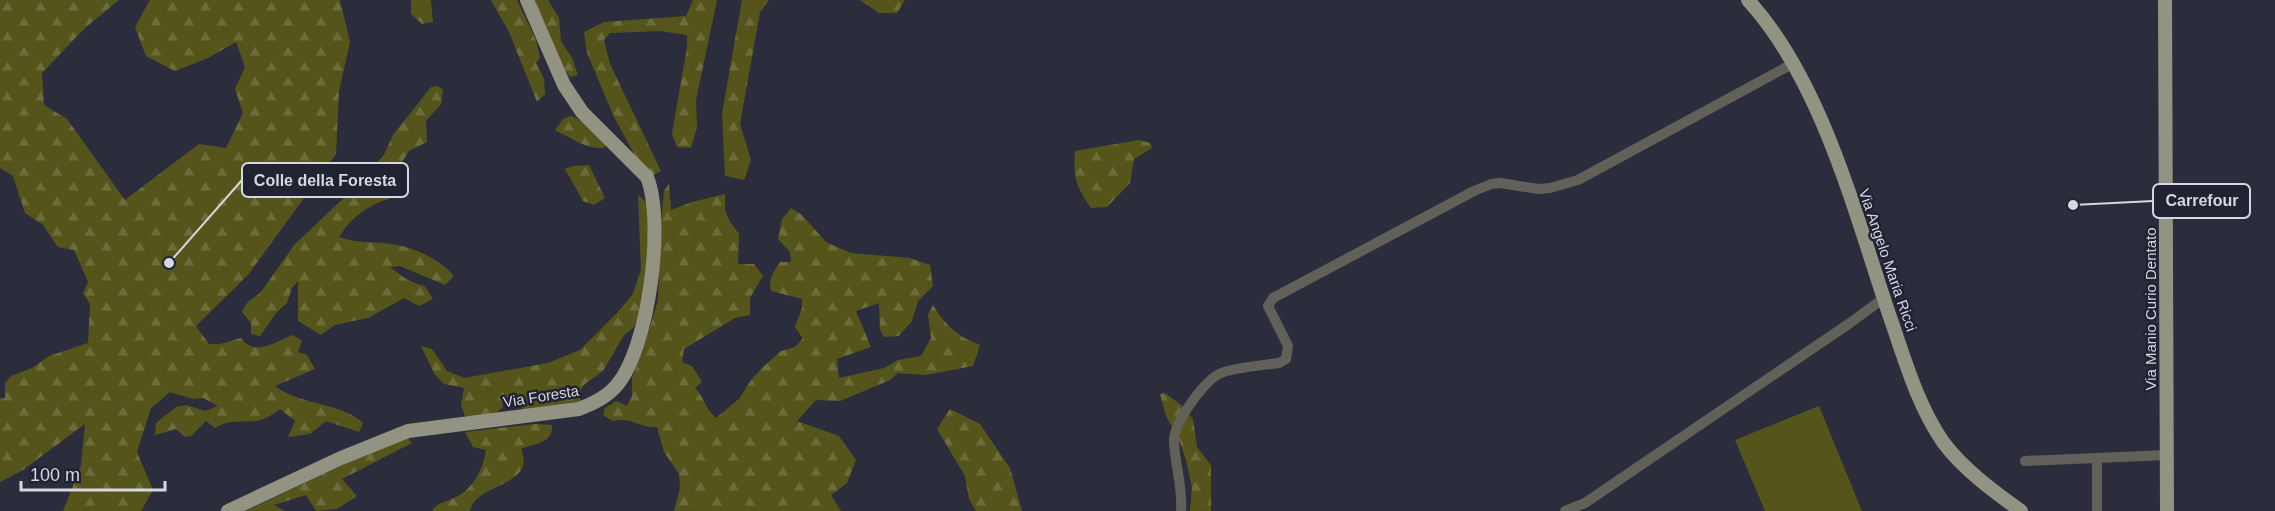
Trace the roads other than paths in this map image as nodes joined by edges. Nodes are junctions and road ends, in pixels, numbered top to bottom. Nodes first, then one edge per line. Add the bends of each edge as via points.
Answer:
1 (527, 0) edge
2 (1748, 0) edge
3 (2165, 0) edge
4 (1794, 63) junction
5 (1884, 298) junction
6 (2167, 455) junction
7 (2097, 458) junction
8 (2025, 460) dead end
9 (228, 511) edge
10 (1181, 511) edge
11 (1565, 511) edge
12 (2021, 511) edge
13 (2097, 511) edge
14 (2168, 511) edge

1 - 9 main road, Via Foresta via 564,85 582,112 647,177 653,190 651,284 646,317 618,384 603,399 579,409 408,431
2 - 4 main road, Via Angelo Maria Ricci
3 - 6 main road, Via Manio Curio Dentato
4 - 5 main road, Via Angelo Maria Ricci via 1839,166
4 - 10 street via 1578,180 1550,188 1491,184 1273,298 1268,306 1288,346 1286,359 1220,374 1193,401 1176,430
5 - 11 street via 1594,496
5 - 12 main road, Via Angelo Maria Ricci via 1931,423 1960,462
6 - 7 street
6 - 14 main road, Via Manio Curio Dentato
7 - 8 street
7 - 13 street

